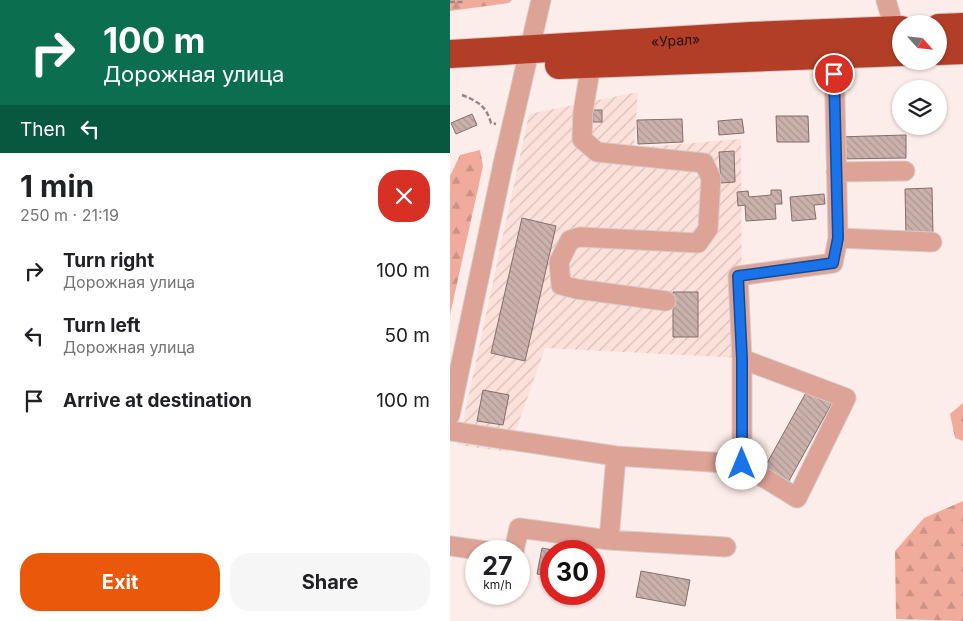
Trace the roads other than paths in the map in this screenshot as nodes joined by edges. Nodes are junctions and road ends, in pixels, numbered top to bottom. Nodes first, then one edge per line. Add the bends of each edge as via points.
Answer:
1 (886, 0) edge
2 (539, 9) edge
3 (892, 18) edge
4 (963, 26) edge
5 (948, 27) edge
6 (892, 38) edge
7 (892, 40) edge
8 (566, 46) junction
9 (963, 50) edge
10 (948, 51) edge
11 (450, 54) edge
12 (834, 55) junction
13 (527, 58) junction
14 (591, 64) junction
15 (450, 71) edge
16 (905, 171) dead end
17 (836, 172) junction
18 (838, 238) junction
19 (932, 242) dead end
20 (666, 301) dead end
21 (742, 359) junction
22 (450, 411) edge
23 (450, 415) edge
24 (450, 431) edge
25 (616, 456) junction
26 (742, 464) junction
27 (516, 540) edge
28 (609, 540) junction
29 (450, 546) edge
30 (726, 547) dead end
31 (465, 548) edge

1 - 3 street
2 - 8 street via 542,30 550,39
2 - 13 street
4 - 5 highway
6 - 8 highway, «Урал» via 751,36
7 - 12 highway, «Урал»
8 - 13 highway, «Урал»
9 - 10 highway
11 - 13 highway, «Урал»
12 - 14 highway, «Урал»
12 - 17 street
13 - 14 highway, «Урал»
13 - 15 highway, «Урал»
13 - 22 street
14 - 20 street via 582,139 597,152 704,163 711,178 708,229 698,243 580,237 570,240 558,262 561,285
16 - 17 street
17 - 18 street
18 - 19 street
18 - 21 street via 833,263 738,276
21 - 26 street
21 - 26 street via 846,398 797,498
22 - 23 street
24 - 25 street
25 - 26 street
25 - 28 street
27 - 28 street via 519,528
28 - 30 street
29 - 31 street

